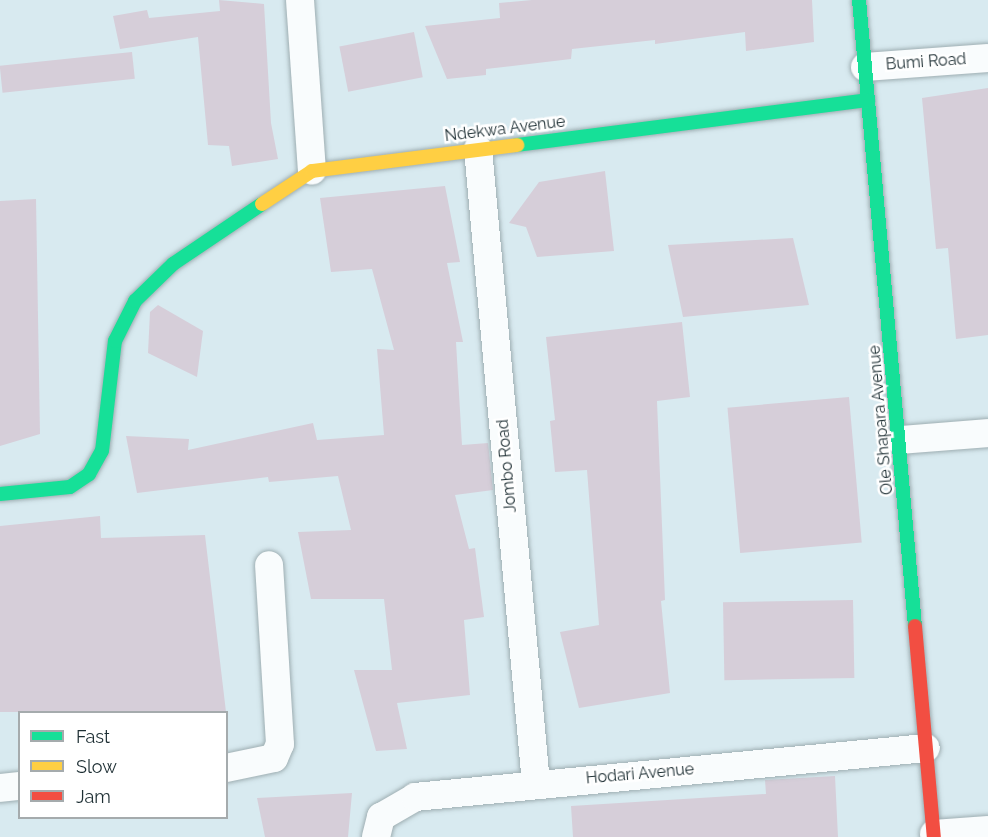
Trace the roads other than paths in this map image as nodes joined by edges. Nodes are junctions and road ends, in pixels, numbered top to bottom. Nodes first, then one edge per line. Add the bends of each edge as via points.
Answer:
1 (300, 0) edge
2 (859, 0) edge
3 (988, 58) edge
4 (865, 67) junction
5 (868, 100) junction
6 (478, 149) junction
7 (312, 171) junction
8 (988, 433) edge
9 (900, 440) junction
10 (0, 494) edge
11 (269, 565) dead end
12 (927, 748) junction
13 (228, 768) edge
14 (536, 784) junction
15 (18, 786) edge
16 (0, 788) edge
17 (988, 830) edge
18 (934, 836) edge
19 (376, 837) edge

1 - 7 street
2 - 4 street, Ole Shapara Avenue
3 - 4 street, Bumi Road
4 - 5 street, Ole Shapara Avenue
5 - 6 street, Ndekwa Avenue
5 - 9 street, Ole Shapara Avenue
6 - 7 street, Ndekwa Avenue
6 - 14 street, Jombo Road
7 - 10 street, Ndekwa Avenue via 172,264 135,301 115,341 102,451 89,474 70,487
8 - 9 street
9 - 12 street, Ole Shapara Avenue
11 - 13 street via 280,744 274,758
12 - 14 street, Hodari Avenue
12 - 18 street, Ole Shapara Avenue
14 - 19 street, Hodari Avenue via 415,797 381,817
15 - 16 street
17 - 18 street

